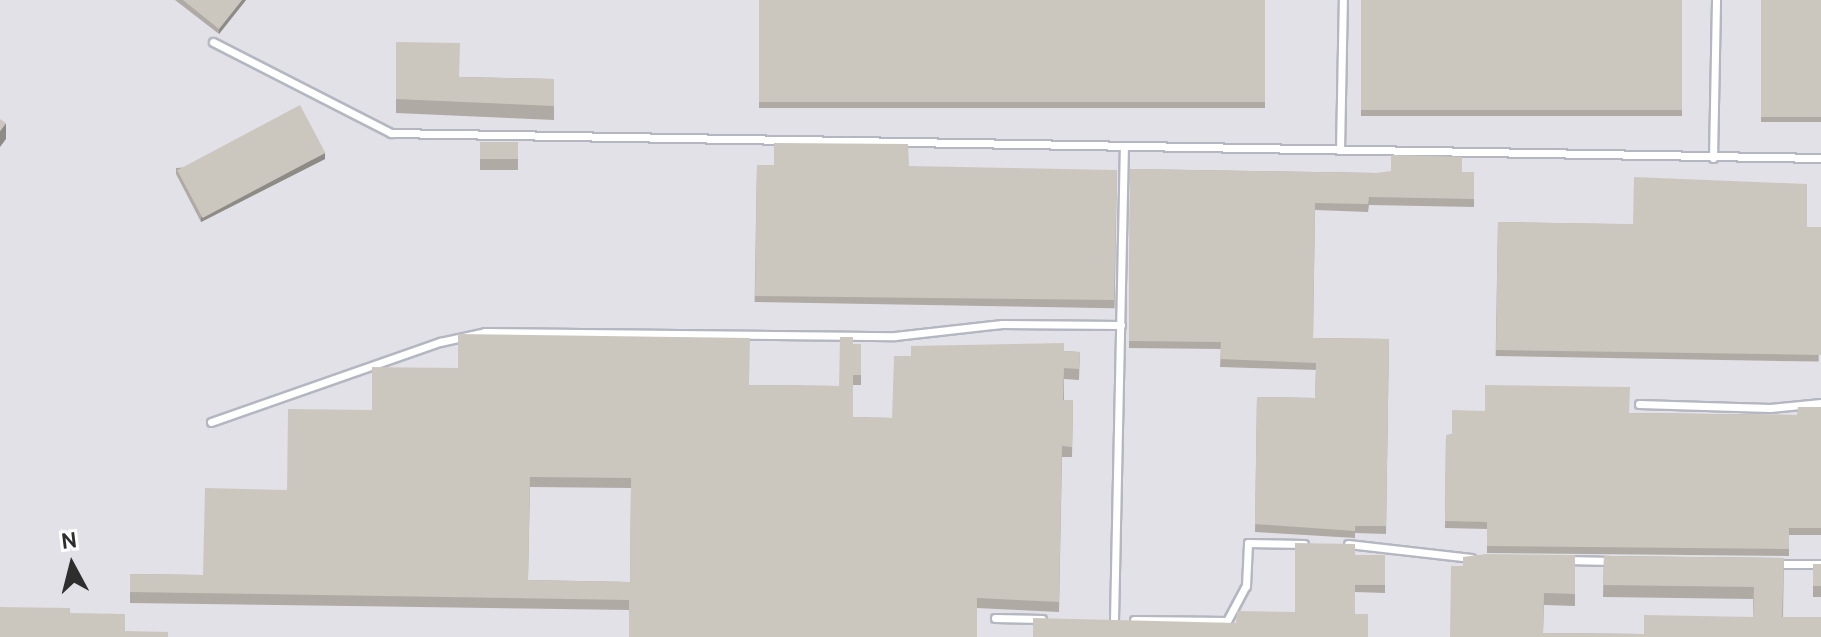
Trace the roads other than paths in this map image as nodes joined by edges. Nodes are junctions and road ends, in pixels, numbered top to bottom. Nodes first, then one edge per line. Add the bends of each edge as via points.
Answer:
1 (1343, 0) edge
2 (1716, 0) edge
3 (213, 42) dead end
4 (1124, 146) junction
5 (1340, 150) junction
6 (1713, 158) junction
7 (1821, 158) edge
8 (1121, 325) junction
9 (1821, 403) edge
10 (1639, 404) dead end
11 (211, 422) dead end
12 (1308, 544) edge
13 (1338, 544) edge
14 (1475, 559) edge
15 (1554, 560) edge
16 (1616, 561) edge
17 (1758, 563) edge
18 (1821, 564) edge
19 (995, 618) dead end
20 (1055, 619) edge
21 (1099, 620) edge
22 (1114, 620) junction

1 - 5 lane
2 - 6 lane
3 - 4 lane via 384,132
4 - 5 lane
4 - 8 lane
5 - 6 lane
6 - 7 lane
8 - 11 lane via 1002,324 895,336 485,332 440,342
8 - 22 lane
9 - 10 lane via 1770,408
12 - 22 lane via 1248,543 1246,586 1227,621
13 - 14 lane
15 - 16 lane
17 - 18 lane
19 - 20 lane
21 - 22 lane

